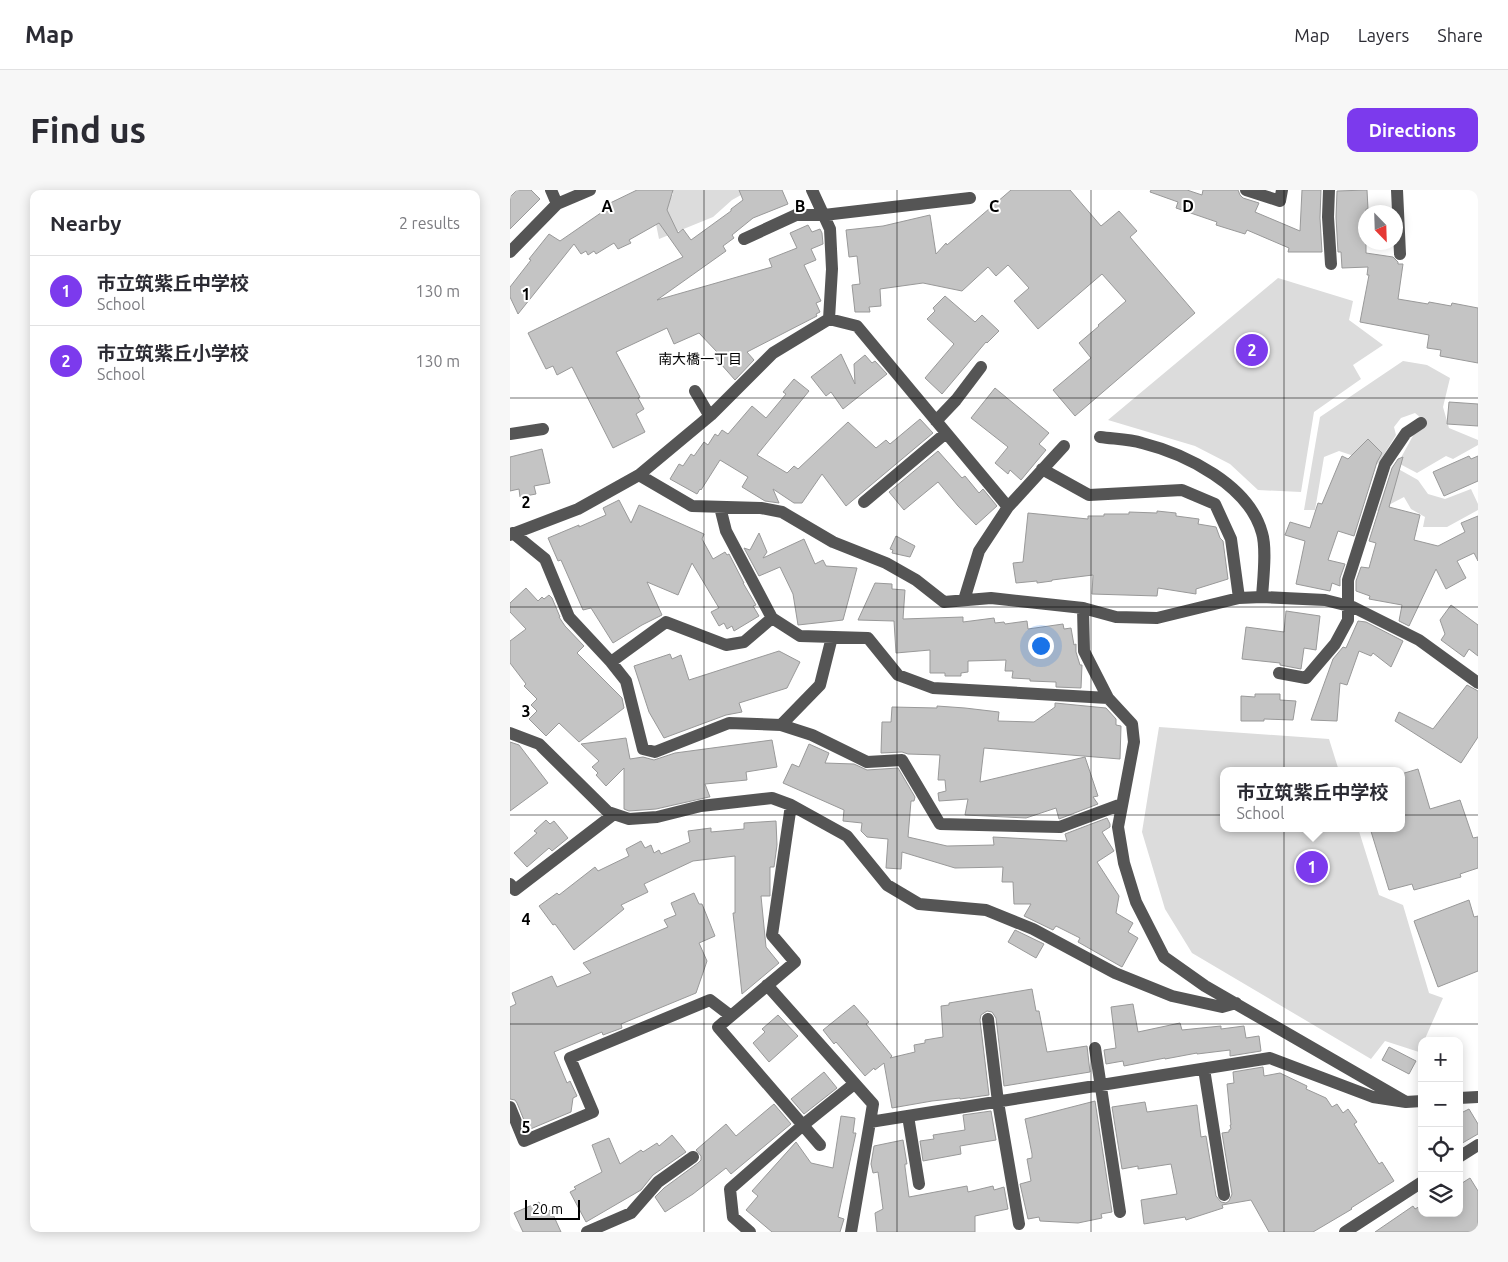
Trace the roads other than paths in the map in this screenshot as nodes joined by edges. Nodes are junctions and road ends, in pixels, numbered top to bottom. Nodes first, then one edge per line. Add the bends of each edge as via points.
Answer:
1 (551, 190) edge
2 (590, 190) edge
3 (812, 190) edge
4 (1246, 190) edge
5 (1282, 190) edge
6 (1329, 190) edge
7 (1397, 190) edge
8 (970, 198) dead end
9 (557, 204) junction
10 (824, 215) junction
11 (744, 240) dead end
12 (510, 252) edge
13 (1400, 254) dead end
14 (1331, 264) dead end
15 (829, 319) junction
16 (981, 367) dead end
17 (695, 391) dead end
18 (709, 415) junction
19 (936, 421) junction
20 (1421, 423) dead end
21 (543, 429) dead end
22 (946, 433) junction
23 (510, 434) edge
24 (1100, 438) dead end
25 (1064, 446) dead end
26 (1042, 470) junction
27 (639, 475) junction
28 (864, 502) dead end
29 (720, 507) junction
30 (1008, 507) junction
31 (512, 534) edge
32 (1262, 597) junction
33 (1239, 598) junction
34 (964, 600) junction
35 (1347, 605) junction
36 (1083, 608) junction
37 (772, 618) junction
38 (832, 636) junction
39 (611, 662) junction
40 (1279, 673) dead end
41 (1478, 683) edge
42 (1108, 698) junction
43 (781, 725) junction
44 (510, 733) edge
45 (1122, 804) junction
46 (791, 805) junction
47 (614, 814) junction
48 (510, 884) edge
49 (767, 986) junction
50 (1236, 1003) junction
51 (731, 1016) junction
52 (988, 1019) dead end
53 (1096, 1048) dead end
54 (1204, 1069) junction
55 (854, 1084) junction
56 (1102, 1085) junction
57 (1478, 1097) edge
58 (1463, 1098) edge
59 (1418, 1101) edge
60 (998, 1102) junction
61 (1406, 1102) junction
62 (510, 1107) edge
63 (908, 1116) junction
64 (870, 1122) junction
65 (802, 1125) junction
66 (820, 1145) dead end
67 (1478, 1145) edge
68 (1463, 1154) edge
69 (692, 1157) dead end
70 (919, 1184) dead end
71 (1418, 1185) edge
72 (1224, 1195) dead end
73 (1120, 1212) dead end
74 (1019, 1224) dead end
75 (587, 1232) edge
76 (750, 1232) edge
77 (851, 1232) edge
78 (1345, 1232) edge

1 - 9 street
2 - 9 street
3 - 10 street
4 - 5 street via 1280,201
6 - 14 street
7 - 13 street
8 - 10 street
9 - 12 street
10 - 11 street via 796,215
10 - 15 street via 830,229 832,269
15 - 18 street via 773,353
15 - 19 street via 857,326
16 - 19 street
17 - 18 street
18 - 27 street
19 - 22 street
20 - 35 street via 1406,433 1385,464 1348,580
21 - 23 street
22 - 28 street
22 - 30 street
24 - 32 street via 1140,442 1176,454 1211,472 1239,494 1257,517 1263,534
25 - 26 street
26 - 30 street
26 - 33 street via 1089,495 1182,490 1215,504 1231,539
27 - 29 street via 692,506
27 - 31 street via 578,509
29 - 34 street via 782,512 833,542 886,563 916,580 944,602
29 - 37 street via 726,531
30 - 34 street via 978,551
31 - 39 street via 545,559 569,617
32 - 33 street
32 - 35 street via 1324,600
33 - 36 street via 1157,618 1116,617
34 - 36 street via 991,598
35 - 40 street via 1348,620 1335,644 1306,678
35 - 41 street via 1419,640
36 - 42 street via 1084,651
37 - 38 street via 800,636
37 - 39 street via 744,642 726,645 666,622
38 - 42 street via 868,638 898,675 933,688
38 - 43 street via 820,685
39 - 43 street via 626,681 643,749 655,752 729,723
42 - 45 street via 1132,724 1134,742
43 - 45 street via 812,734 867,762 902,760 940,824 1060,828
44 - 47 street via 538,744 608,812
45 - 50 street via 1118,827 1124,863 1136,902 1164,957
46 - 47 street via 772,798 701,806 657,817 629,819
46 - 49 street via 772,936 795,962
46 - 50 street via 848,836 887,885 919,904 986,910 1172,996 1222,1007
47 - 48 street via 515,890
49 - 51 street
49 - 55 street
50 - 61 street
51 - 62 street via 710,1000 570,1058 593,1112 524,1141
51 - 65 street via 718,1027
52 - 60 street
53 - 56 street
54 - 56 street
54 - 61 street via 1270,1058 1373,1097
54 - 72 street
55 - 64 street via 873,1104
55 - 65 street
56 - 60 street
56 - 73 street
57 - 58 street
59 - 61 street
60 - 63 street
60 - 74 street
63 - 64 street
63 - 70 street
64 - 77 street
65 - 66 street
65 - 76 street via 730,1189 733,1217
67 - 68 street
69 - 75 street via 658,1182 631,1213
71 - 78 street

